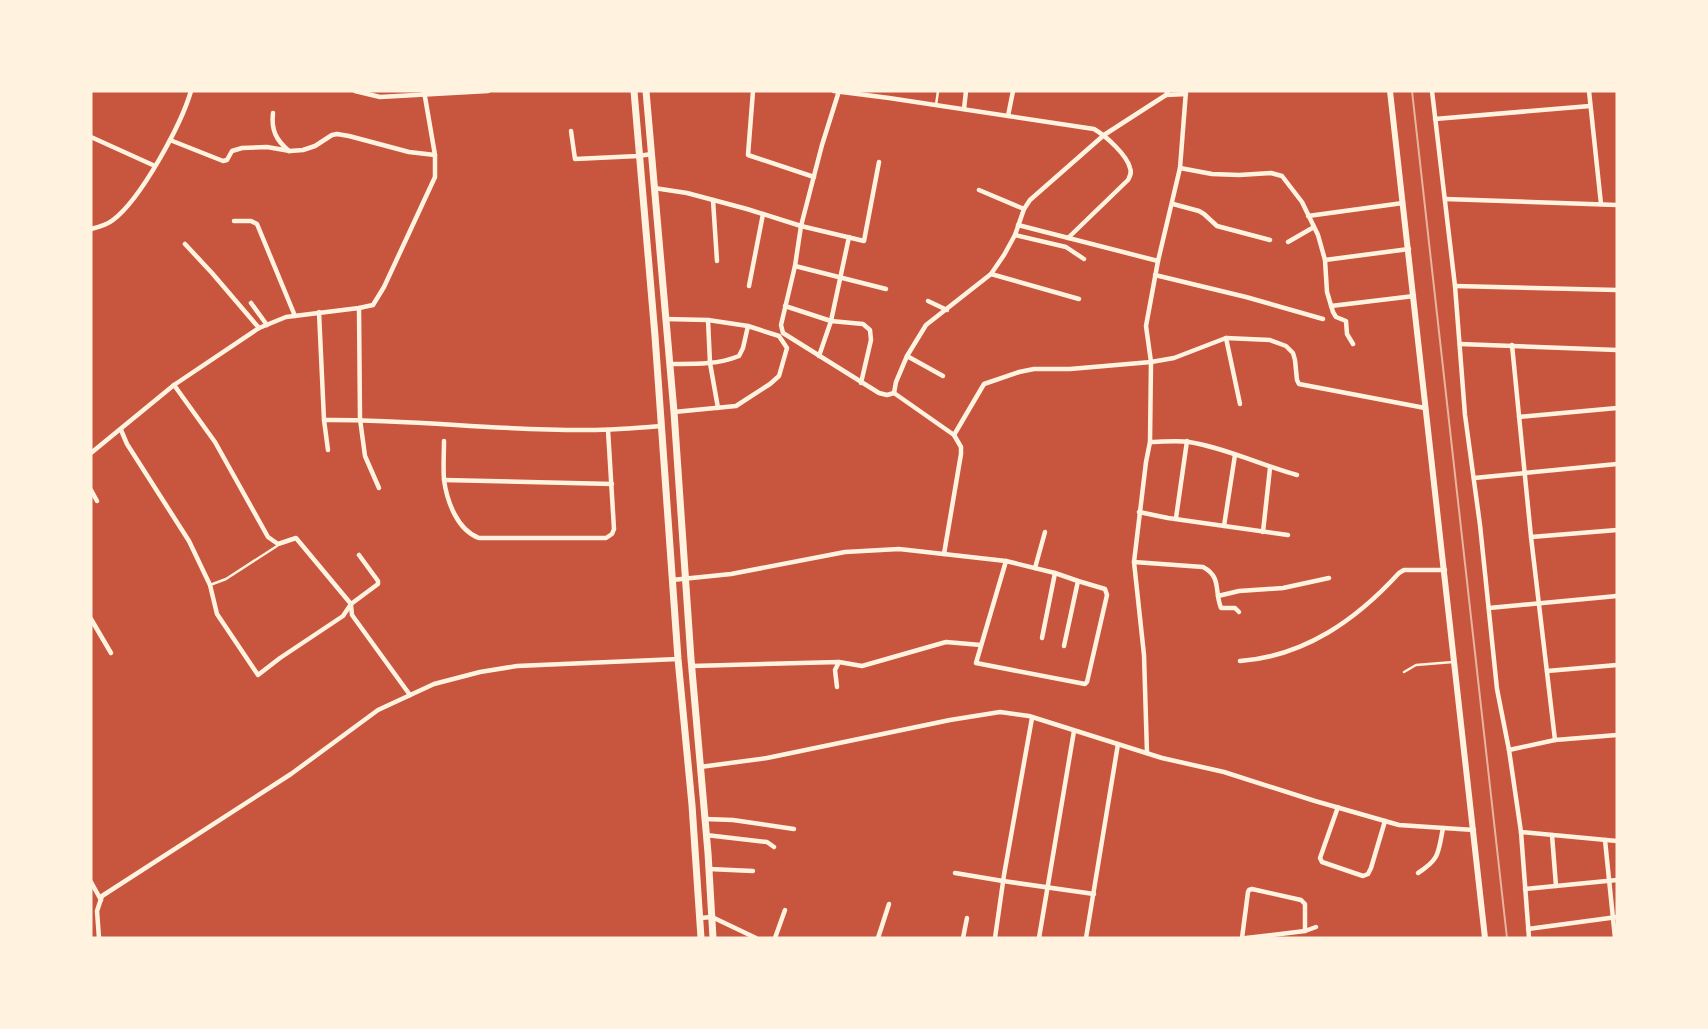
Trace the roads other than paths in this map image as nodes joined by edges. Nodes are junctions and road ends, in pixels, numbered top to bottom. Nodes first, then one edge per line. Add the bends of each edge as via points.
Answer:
1 (191, 91) edge
2 (355, 91) edge
3 (488, 91) edge
4 (634, 91) edge
5 (645, 91) edge
6 (753, 91) edge
7 (938, 91) edge
8 (966, 91) edge
9 (1013, 91) edge
10 (1390, 91) edge
11 (1432, 91) edge
12 (1588, 91) edge
13 (837, 92) edge
14 (425, 93) edge
15 (1167, 93) edge
16 (1186, 93) edge
17 (936, 105) junction
18 (1590, 106) junction
19 (964, 109) junction
20 (273, 113) dead end
21 (1008, 116) junction
22 (1435, 119) junction
23 (571, 131) dead end
24 (1104, 135) junction
25 (91, 137) edge
26 (170, 140) junction
27 (290, 151) junction
28 (652, 154) junction
29 (435, 155) junction
30 (638, 156) junction
31 (879, 162) dead end
32 (155, 166) junction
33 (1180, 168) junction
34 (814, 177) junction
35 (653, 188) junction
36 (979, 190) dead end
37 (1445, 199) junction
38 (713, 200) junction
39 (1403, 203) junction
40 (1172, 204) junction
41 (1601, 204) junction
42 (1617, 205) edge
43 (1024, 209) junction
44 (763, 214) junction
45 (1308, 216) junction
46 (234, 221) dead end
47 (1018, 225) junction
48 (801, 226) junction
49 (1314, 227) junction
50 (91, 229) edge
51 (1015, 234) junction
52 (849, 237) junction
53 (1068, 238) junction
54 (1270, 240) dead end
55 (1288, 242) dead end
56 (185, 244) dead end
57 (1408, 249) junction
58 (1084, 259) dead end
59 (1325, 260) junction
60 (717, 261) dead end
61 (1158, 261) junction
62 (795, 266) junction
63 (991, 274) junction
64 (840, 276) junction
65 (1155, 276) junction
66 (749, 286) dead end
67 (1455, 286) junction
68 (886, 289) dead end
69 (1617, 290) edge
70 (1414, 296) junction
71 (1079, 299) dead end
72 (252, 302) dead end
73 (928, 302) dead end
74 (785, 306) junction
75 (1331, 306) junction
76 (360, 308) junction
77 (947, 310) junction
78 (320, 312) junction
79 (295, 316) junction
80 (665, 319) junction
81 (1323, 319) dead end
82 (708, 320) junction
83 (831, 320) junction
84 (267, 325) junction
85 (748, 326) junction
86 (259, 328) junction
87 (1226, 338) junction
88 (1353, 344) dead end
89 (1460, 344) junction
90 (1512, 345) junction
91 (1617, 350) edge
92 (819, 356) junction
93 (907, 356) junction
94 (1151, 362) junction
95 (670, 364) junction
96 (710, 364) junction
97 (943, 376) dead end
98 (861, 383) junction
99 (174, 385) junction
100 (894, 393) junction
101 (1240, 404) dead end
102 (718, 408) junction
103 (1425, 408) junction
104 (1617, 408) edge
105 (674, 412) junction
106 (1519, 417) junction
107 (360, 419) junction
108 (324, 420) junction
109 (661, 426) junction
110 (674, 426) junction
111 (121, 430) junction
112 (608, 430) junction
113 (954, 435) junction
114 (444, 441) dead end
115 (1150, 442) junction
116 (1187, 442) junction
117 (328, 450) dead end
118 (91, 453) edge
119 (1235, 455) junction
120 (1617, 464) edge
121 (1270, 468) junction
122 (1526, 473) junction
123 (1297, 475) dead end
124 (1474, 478) junction
125 (444, 480) junction
126 (612, 484) junction
127 (380, 488) dead end
128 (91, 490) edge
129 (97, 501) dead end
130 (681, 504) junction
131 (667, 505) junction
132 (1139, 512) junction
133 (1176, 518) junction
134 (1224, 526) junction
135 (1617, 530) edge
136 (1045, 532) dead end
137 (1263, 532) junction
138 (1288, 535) dead end
139 (1532, 537) junction
140 (278, 544) junction
141 (944, 554) junction
142 (359, 556) dead end
143 (1006, 561) junction
144 (1134, 562) junction
145 (1035, 568) junction
146 (1445, 570) junction
147 (1055, 573) junction
148 (1329, 578) dead end
149 (686, 579) junction
150 (672, 580) junction
151 (1078, 581) junction
152 (210, 585) junction
153 (1218, 596) junction
154 (1617, 596) edge
155 (1539, 603) junction
156 (351, 604) junction
157 (1489, 608) junction
158 (1239, 612) dead end
159 (91, 618) edge
160 (1042, 638) dead end
161 (981, 645) junction
162 (1064, 646) dead end
163 (111, 653) dead end
164 (678, 659) junction
165 (1240, 661) dead end
166 (692, 662) junction
167 (839, 662) junction
168 (1454, 662) junction
169 (1617, 665) edge
170 (1547, 671) junction
171 (1404, 672) dead end
172 (837, 687) dead end
173 (410, 695) junction
174 (1032, 718) junction
175 (1074, 731) junction
176 (1617, 735) edge
177 (1555, 740) junction
178 (1118, 744) junction
179 (1509, 750) junction
180 (1147, 753) junction
181 (687, 763) junction
182 (700, 764) junction
183 (1338, 807) junction
184 (1385, 821) junction
185 (705, 822) junction
186 (693, 825) junction
187 (1443, 828) junction
188 (794, 829) dead end
189 (1474, 830) junction
190 (1521, 832) junction
191 (1552, 834) junction
192 (706, 835) junction
193 (1605, 840) junction
194 (1617, 841) edge
195 (774, 847) dead end
196 (708, 853) junction
197 (695, 854) junction
198 (709, 869) junction
199 (753, 871) dead end
200 (955, 873) dead end
201 (1418, 873) dead end
202 (1617, 880) edge
203 (1003, 881) junction
204 (1609, 881) junction
205 (91, 882) edge
206 (1556, 886) junction
207 (1048, 887) junction
208 (1525, 889) junction
209 (1094, 894) junction
210 (100, 900) junction
211 (889, 904) dead end
212 (785, 910) dead end
213 (712, 917) junction
214 (700, 918) junction
215 (967, 918) dead end
216 (1615, 918) edge
217 (1316, 927) dead end
218 (1528, 929) junction
219 (1305, 931) junction
220 (98, 938) edge
221 (701, 938) edge
222 (713, 938) edge
223 (756, 938) edge
224 (776, 938) edge
225 (878, 938) edge
226 (963, 938) edge
227 (995, 938) edge
228 (1039, 938) edge
229 (1086, 938) edge
230 (1242, 938) edge
231 (1246, 938) edge
232 (1485, 938) edge
233 (1529, 938) edge
234 (1615, 938) edge

1 - 26 street
2 - 14 street via 380,97
3 - 14 street
4 - 5 street
4 - 30 main road
5 - 28 main road
6 - 34 street via 748,155
7 - 17 lane
8 - 19 street
9 - 21 street
10 - 39 main road
11 - 22 street
12 - 18 street
13 - 17 street
13 - 34 street
14 - 29 street
15 - 16 street
15 - 24 street
16 - 33 street
17 - 19 street
18 - 22 street
18 - 41 street
19 - 21 street
20 - 27 street via 274,132
21 - 24 street via 1094,129
22 - 37 street
23 - 30 street via 575,159
24 - 43 street via 1030,200
24 - 53 street via 1129,165 1130,176
25 - 32 street
26 - 27 street via 223,161 232,151 242,148 267,146
26 - 32 street
27 - 29 street via 315,146 337,134 409,152
28 - 30 street
28 - 35 main road
29 - 76 street via 435,176 384,287 374,305
30 - 109 main road
31 - 52 street via 864,241
32 - 50 street via 135,197 112,221
33 - 40 street
33 - 45 street via 1212,174 1271,173 1282,176 1302,202
34 - 48 street
35 - 38 street
35 - 80 main road
36 - 43 street
37 - 41 street
37 - 67 street
38 - 44 street
38 - 60 street
39 - 45 street
39 - 57 main road
40 - 54 street via 1199,211 1217,226
40 - 61 street
41 - 42 street
43 - 47 street
44 - 48 street
44 - 66 street
45 - 49 street
46 - 79 street via 251,220 257,224
47 - 51 street
47 - 53 street
48 - 52 street
48 - 62 street
49 - 55 street
49 - 59 street
51 - 58 street via 1066,247
51 - 63 street
52 - 64 street
53 - 61 street
56 - 86 street
57 - 59 street
57 - 70 main road
59 - 75 street
61 - 65 street
62 - 64 street
62 - 74 street
63 - 71 street
63 - 77 street
64 - 68 street
64 - 83 street
65 - 81 street
65 - 94 street via 1146,326
67 - 69 street
67 - 89 street
70 - 75 street
70 - 103 main road
72 - 84 street
73 - 77 street
74 - 83 street
74 - 92 street via 781,325 783,333
75 - 88 street via 1336,317 1346,321 1347,334
76 - 78 street
76 - 107 street
77 - 93 street via 926,325
78 - 79 street
78 - 108 street
79 - 84 street
80 - 82 street
80 - 95 main road
82 - 85 street
82 - 96 street
83 - 92 street
83 - 98 street via 863,324 870,330 871,340
84 - 86 street
85 - 96 street via 739,356
85 - 102 street via 778,336 787,348 778,376 736,406
86 - 99 street
87 - 94 street via 1183,355
87 - 101 street
87 - 103 street via 1270,340 1286,346 1295,360 1299,384
89 - 90 street
89 - 124 street
90 - 91 street
90 - 106 street
92 - 98 street
93 - 97 street
93 - 100 street
94 - 113 street via 1034,370 984,384
94 - 115 street
95 - 96 street
95 - 105 main road
96 - 102 street
98 - 100 street via 879,393
99 - 111 street
99 - 140 street via 215,442 268,537
100 - 113 street
102 - 105 street
103 - 146 main road
104 - 106 street
105 - 110 main road
106 - 122 street
107 - 108 street
107 - 112 street via 548,430
107 - 127 street via 364,456
108 - 117 street
109 - 110 main road
109 - 112 street
109 - 131 main road
110 - 130 main road
111 - 118 street
111 - 152 street via 189,541
112 - 126 street
113 - 141 street via 961,454
114 - 125 street
115 - 116 street
115 - 132 street
116 - 119 street
116 - 133 street
119 - 121 street
119 - 134 street
120 - 122 street
121 - 123 street
121 - 137 street
122 - 124 street
122 - 139 street
124 - 157 street
125 - 126 street
125 - 126 street via 458,519 467,531 479,538 606,538 614,529
128 - 129 street
130 - 131 main road
130 - 149 main road
131 - 150 main road
132 - 133 street
132 - 144 street
133 - 134 street
134 - 137 street
135 - 139 street
136 - 145 street
137 - 138 street
139 - 155 street
140 - 152 lane via 226,579
140 - 156 street via 296,538
141 - 143 street
141 - 149 street via 899,549 845,552 731,574
142 - 156 street via 378,584
143 - 145 street
143 - 161 street
144 - 153 street via 1203,566 1215,578
144 - 180 street via 1144,655
145 - 147 street
146 - 165 street via 1404,570 1365,608 1326,635 1290,650
146 - 168 main road
147 - 151 street
147 - 160 street
148 - 153 street via 1283,588
149 - 150 street
149 - 166 main road
150 - 164 main road
151 - 161 street via 1107,592 1085,684 977,664
151 - 162 street
152 - 156 street via 217,614 258,675 342,616
153 - 158 street via 1221,608 1235,608
154 - 155 street
155 - 157 street
155 - 170 street
156 - 173 street via 352,615
157 - 179 street via 1497,689
159 - 163 street
161 - 167 street via 946,642 862,666
164 - 166 main road
164 - 173 street via 517,666 434,684
164 - 181 main road
166 - 167 street
166 - 182 main road
167 - 172 street via 835,670
168 - 171 lane via 1416,665
168 - 189 main road
169 - 170 street
170 - 177 street
173 - 210 street via 378,710 291,774 111,889
174 - 175 street
174 - 182 street via 1000,712 767,758
174 - 203 street
175 - 178 street
175 - 207 street
176 - 177 street
177 - 179 street
178 - 180 street
178 - 209 street
179 - 190 street
180 - 183 street via 1224,772
181 - 182 main road
181 - 186 main road
182 - 185 main road
183 - 184 street
183 - 184 street via 1320,858 1322,862 1363,876 1371,868
184 - 187 street
185 - 186 main road
185 - 188 street via 733,820
185 - 192 main road
186 - 197 main road
187 - 189 street
187 - 201 street via 1438,856
189 - 232 main road
190 - 191 street
190 - 208 street
191 - 193 street
191 - 206 street
192 - 195 street via 767,842
192 - 196 main road
193 - 194 street
193 - 204 street
196 - 197 main road
196 - 198 main road
197 - 214 main road
198 - 199 street
198 - 213 main road
200 - 203 street
202 - 204 street
203 - 207 street
203 - 227 street
204 - 206 street
204 - 216 street
205 - 210 street
206 - 208 street
207 - 209 street
207 - 228 street
208 - 218 street
209 - 229 street
210 - 220 street
211 - 225 street
212 - 224 street
213 - 214 street
213 - 222 main road
213 - 223 street
214 - 221 main road
215 - 226 street
216 - 218 street
216 - 234 street
217 - 219 street
218 - 233 street
219 - 230 street via 1305,904 1301,900 1252,889 1248,892
219 - 231 street

